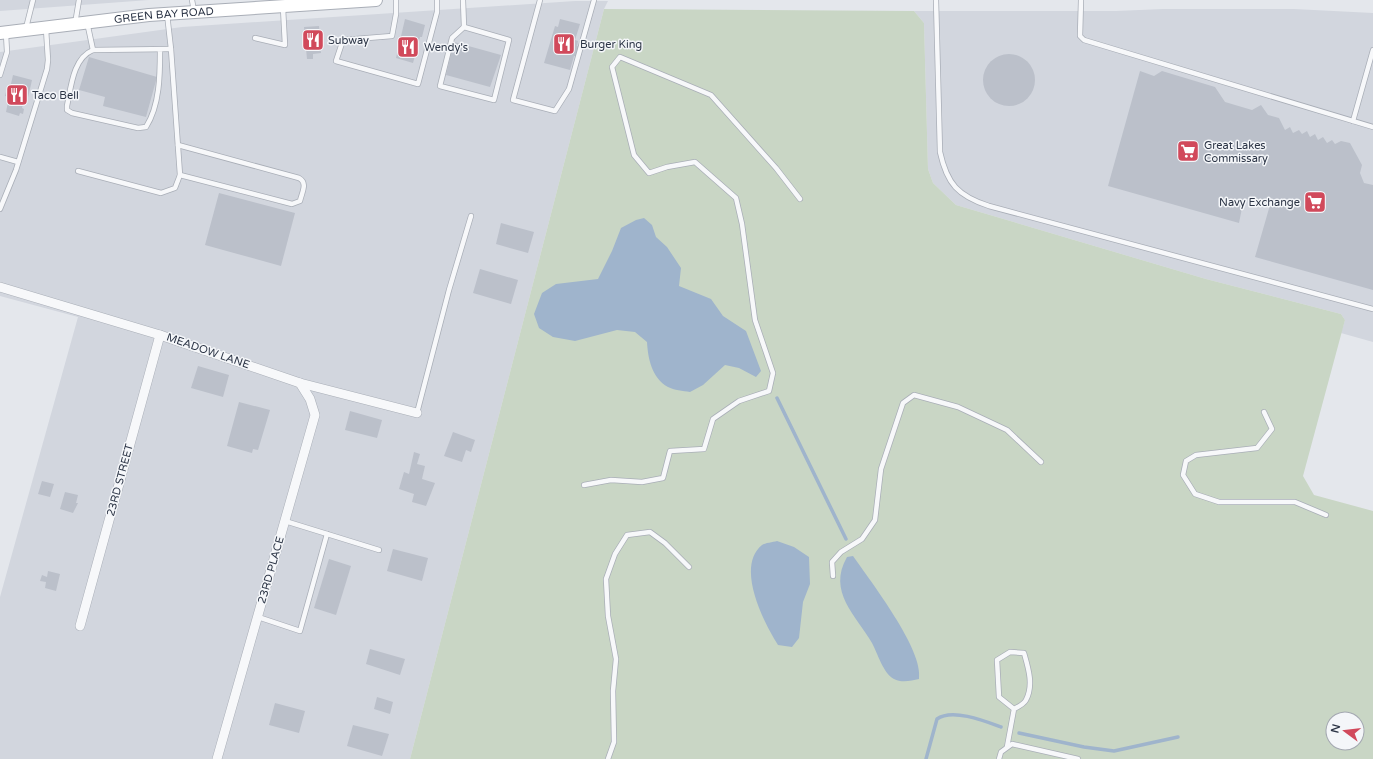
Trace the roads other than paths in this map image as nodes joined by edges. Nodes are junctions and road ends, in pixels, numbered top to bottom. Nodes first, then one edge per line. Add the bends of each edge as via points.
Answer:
1 (34, 0) edge
2 (79, 0) edge
3 (192, 0) edge
4 (376, 0) edge
5 (396, 0) edge
6 (437, 0) edge
7 (463, 0) edge
8 (540, 0) edge
9 (594, 0) edge
10 (936, 0) edge
11 (1081, 0) edge
12 (353, 1) edge
13 (282, 6) junction
14 (194, 12) junction
15 (166, 14) junction
16 (87, 22) junction
17 (75, 24) junction
18 (46, 27) junction
19 (464, 27) junction
20 (26, 30) junction
21 (3, 33) edge
22 (256, 38) dead end
23 (171, 49) junction
24 (93, 50) junction
25 (160, 50) junction
26 (1373, 50) edge
27 (0, 75) edge
28 (1353, 121) junction
29 (1373, 127) edge
30 (178, 145) junction
31 (0, 157) edge
32 (18, 162) junction
33 (78, 171) dead end
34 (180, 175) junction
35 (800, 199) dead end
36 (0, 209) edge
37 (471, 216) dead end
38 (0, 287) edge
39 (1373, 309) edge
40 (160, 335) junction
41 (300, 383) junction
42 (1264, 412) dead end
43 (417, 413) joint
44 (1041, 462) dead end
45 (584, 485) dead end
46 (1326, 515) dead end
47 (285, 521) junction
48 (326, 534) junction
49 (379, 550) dead end
50 (689, 567) dead end
51 (833, 576) dead end
52 (258, 617) junction
53 (80, 626) dead end
54 (1014, 710) junction
55 (1007, 747) junction
56 (217, 759) edge
57 (608, 759) edge
58 (999, 759) edge
59 (1078, 759) edge

1 - 20 lane
2 - 17 lane
3 - 14 lane
4 - 12 main road, GREEN BAY ROAD
5 - 6 lane via 392,36 343,40 336,61 418,84 437,12
7 - 19 lane
8 - 9 lane via 513,100 555,111 569,89
10 - 39 lane via 940,152 951,182 968,198 989,206
11 - 28 lane via 1080,36 1084,40
12 - 13 main road, GREEN BAY ROAD
13 - 14 main road, GREEN BAY ROAD
13 - 22 lane via 285,45
14 - 15 main road, GREEN BAY ROAD
15 - 16 main road, GREEN BAY ROAD
15 - 23 lane
16 - 17 main road, GREEN BAY ROAD
16 - 24 lane
17 - 18 main road, GREEN BAY ROAD
18 - 20 main road, GREEN BAY ROAD
18 - 32 lane via 47,69
19 - 19 lane via 452,38 440,86 494,100 510,40
20 - 21 main road, GREEN BAY ROAD
21 - 27 lane via 7,52
23 - 25 lane
23 - 30 lane
24 - 25 lane
24 - 25 lane via 85,53 80,61 68,99 68,110 138,128 146,127 150,120 159,77
26 - 28 lane
28 - 29 lane
30 - 34 lane
30 - 34 lane via 299,178 304,184 300,201 292,204
31 - 32 lane
32 - 36 lane
33 - 34 lane via 161,193 175,188
35 - 45 lane via 711,95 620,57 612,67 634,155 649,173 695,162 736,198 755,320 773,373 769,391 740,401 713,419 704,449 670,451 663,478 642,482 611,480
37 - 43 lane
38 - 40 street, MEADOW LANE
40 - 41 street, MEADOW LANE
40 - 53 street, 23RD STREET
41 - 43 street, MEADOW LANE
41 - 47 street, 23RD PLACE via 310,399 315,415
42 - 46 lane via 1272,429 1257,448 1196,455 1186,462 1183,475 1195,494 1219,502 1295,502
44 - 51 lane via 1007,430 958,407 914,396 903,403 881,469 875,520 862,540 841,552 832,562
47 - 48 lane
47 - 52 street, 23RD PLACE
48 - 49 lane
48 - 52 lane via 300,630
50 - 57 lane via 650,532 627,535 615,554 606,579 608,616 616,659 612,691 614,742
52 - 56 street, 23RD PLACE
54 - 54 lane via 999,697 997,660 1010,652 1024,653 1029,669 1030,688 1026,701
54 - 55 lane
55 - 58 lane via 1000,752
55 - 59 lane via 1012,744

